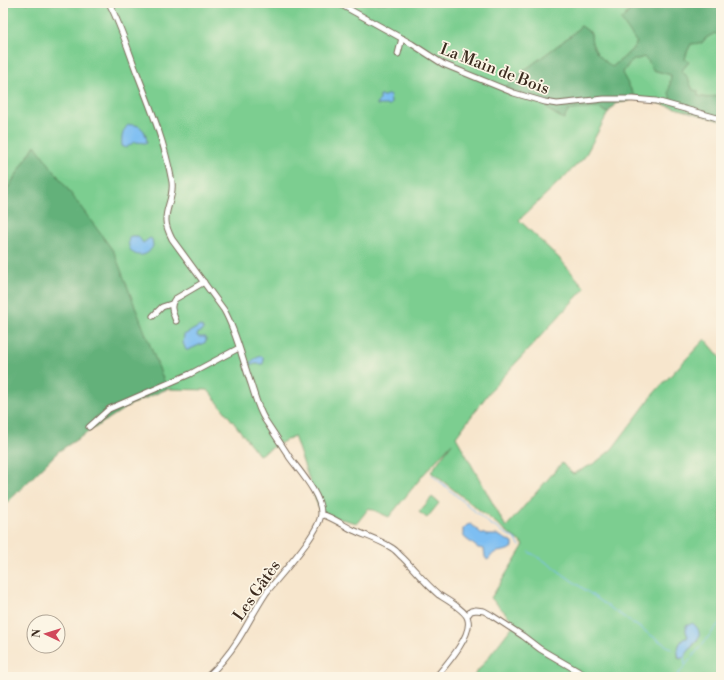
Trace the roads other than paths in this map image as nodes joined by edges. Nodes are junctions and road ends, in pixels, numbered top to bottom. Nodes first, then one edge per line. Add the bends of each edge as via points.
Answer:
1 (109, 3) edge
2 (338, 3) edge
3 (402, 38) junction
4 (398, 54) dead end
5 (721, 119) edge
6 (204, 282) junction
7 (171, 304) junction
8 (153, 316) dead end
9 (176, 321) dead end
10 (239, 348) junction
11 (89, 427) dead end
12 (321, 514) junction
13 (467, 616) junction
14 (207, 677) edge
15 (436, 677) edge
16 (588, 677) edge

1 - 6 street via 157,127 171,179 172,195 166,215 168,230
2 - 3 street, La Main de Bois
3 - 4 street
3 - 5 street, La Main de Bois via 443,64 514,93 545,102 557,104 604,99 656,101
6 - 7 street
6 - 10 street via 229,319
7 - 8 street via 162,307
7 - 9 street
10 - 11 street via 190,374 109,409
10 - 12 street via 258,406 315,493
12 - 13 street via 393,548 432,589
12 - 14 street, Les Gâtès via 314,532 267,593 229,653
13 - 15 street via 469,624 465,637
13 - 16 street via 471,611 484,611 540,649

